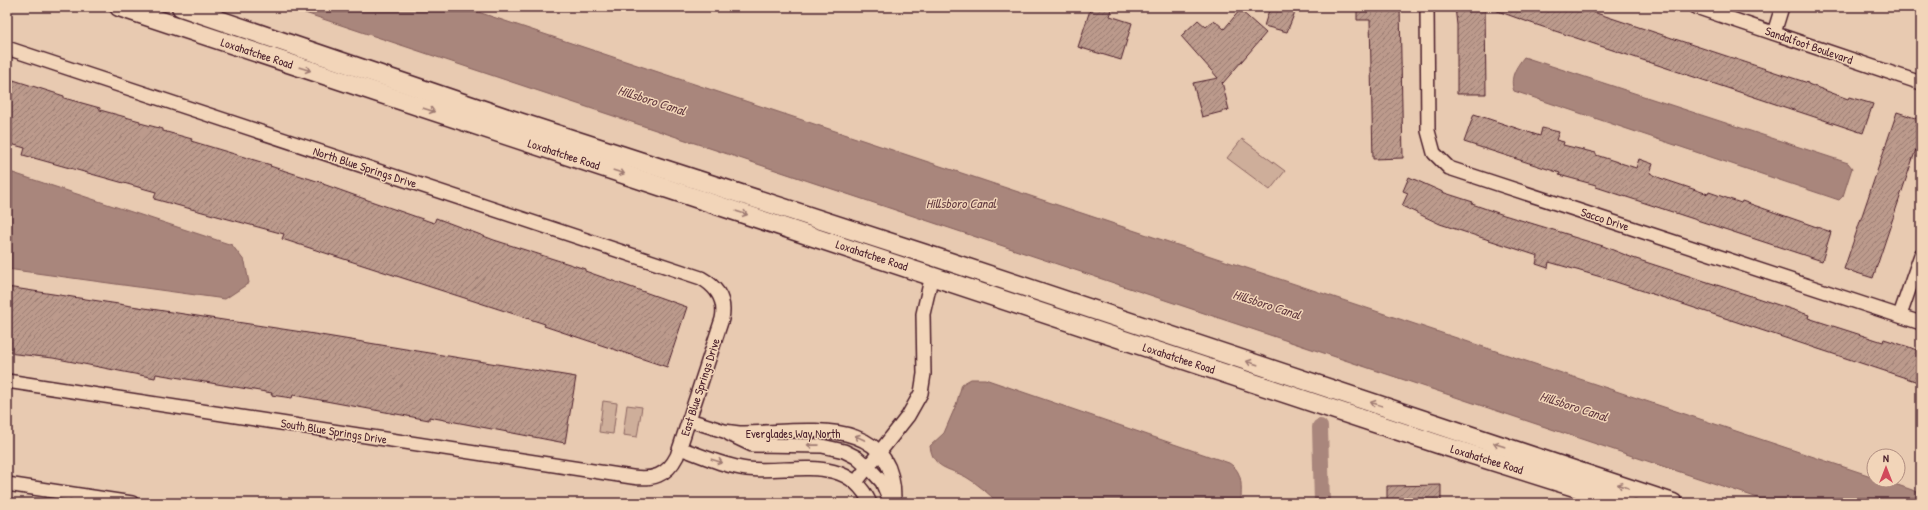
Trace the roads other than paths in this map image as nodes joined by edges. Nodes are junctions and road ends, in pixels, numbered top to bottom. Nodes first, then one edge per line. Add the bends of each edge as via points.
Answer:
1 (119, 7) edge
2 (181, 7) edge
3 (1427, 7) edge
4 (1696, 7) edge
5 (1782, 7) edge
6 (1774, 33) junction
7 (7, 48) edge
8 (1921, 83) edge
9 (1921, 255) edge
10 (932, 275) junction
11 (718, 292) joint
12 (1900, 315) junction
13 (1921, 323) edge
14 (7, 381) edge
15 (689, 420) junction
16 (724, 431) junction
17 (770, 432) junction
18 (771, 446) junction
19 (680, 448) junction
20 (880, 452) junction
21 (868, 467) junction
22 (771, 469) junction
23 (660, 475) joint
24 (856, 482) junction
25 (7, 484) edge
26 (132, 503) edge
27 (870, 503) edge
28 (891, 503) edge
29 (894, 503) edge
30 (1625, 503) edge
31 (1673, 503) edge

1 -> 10 main road, Loxahatchee Road
31 -> 2 main road, Loxahatchee Road via 519,122
3 - 12 street, Sacco Drive via 1428,131 1434,152 1449,168
4 - 6 street, Sandalfoot Boulevard
5 - 6 street
6 - 8 street, Sandalfoot Boulevard
7 - 11 street, North Blue Springs Drive via 692,275 707,282
9 - 12 street
10 - 20 street via 923,314 924,374 921,393 913,410
10 - 30 main road, Loxahatchee Road via 1438,444
11 - 15 street, East Blue Springs Drive via 723,306 722,319
12 - 13 street, Sacco Drive
14 - 23 street, South Blue Springs Drive via 632,477
15 - 16 street, Everglades Way North
15 - 19 street, East Blue Springs Drive
16 - 17 street, Everglades Way North
16 - 18 street, Everglades Way North via 747,443
17 - 18 street
20 -> 17 street, Everglades Way North via 862,439 840,432
21 -> 18 street, Everglades Way North via 850,454 829,446
18 - 22 street
19 -> 22 street via 736,467
19 - 23 street, East Blue Springs Drive via 674,462
20 - 21 street
20 - 29 street, Everglades Way North via 893,477
21 - 24 street
21 - 28 street, Everglades Way North via 882,482
22 - 24 street via 824,469 840,473
24 - 27 street
25 - 26 street

